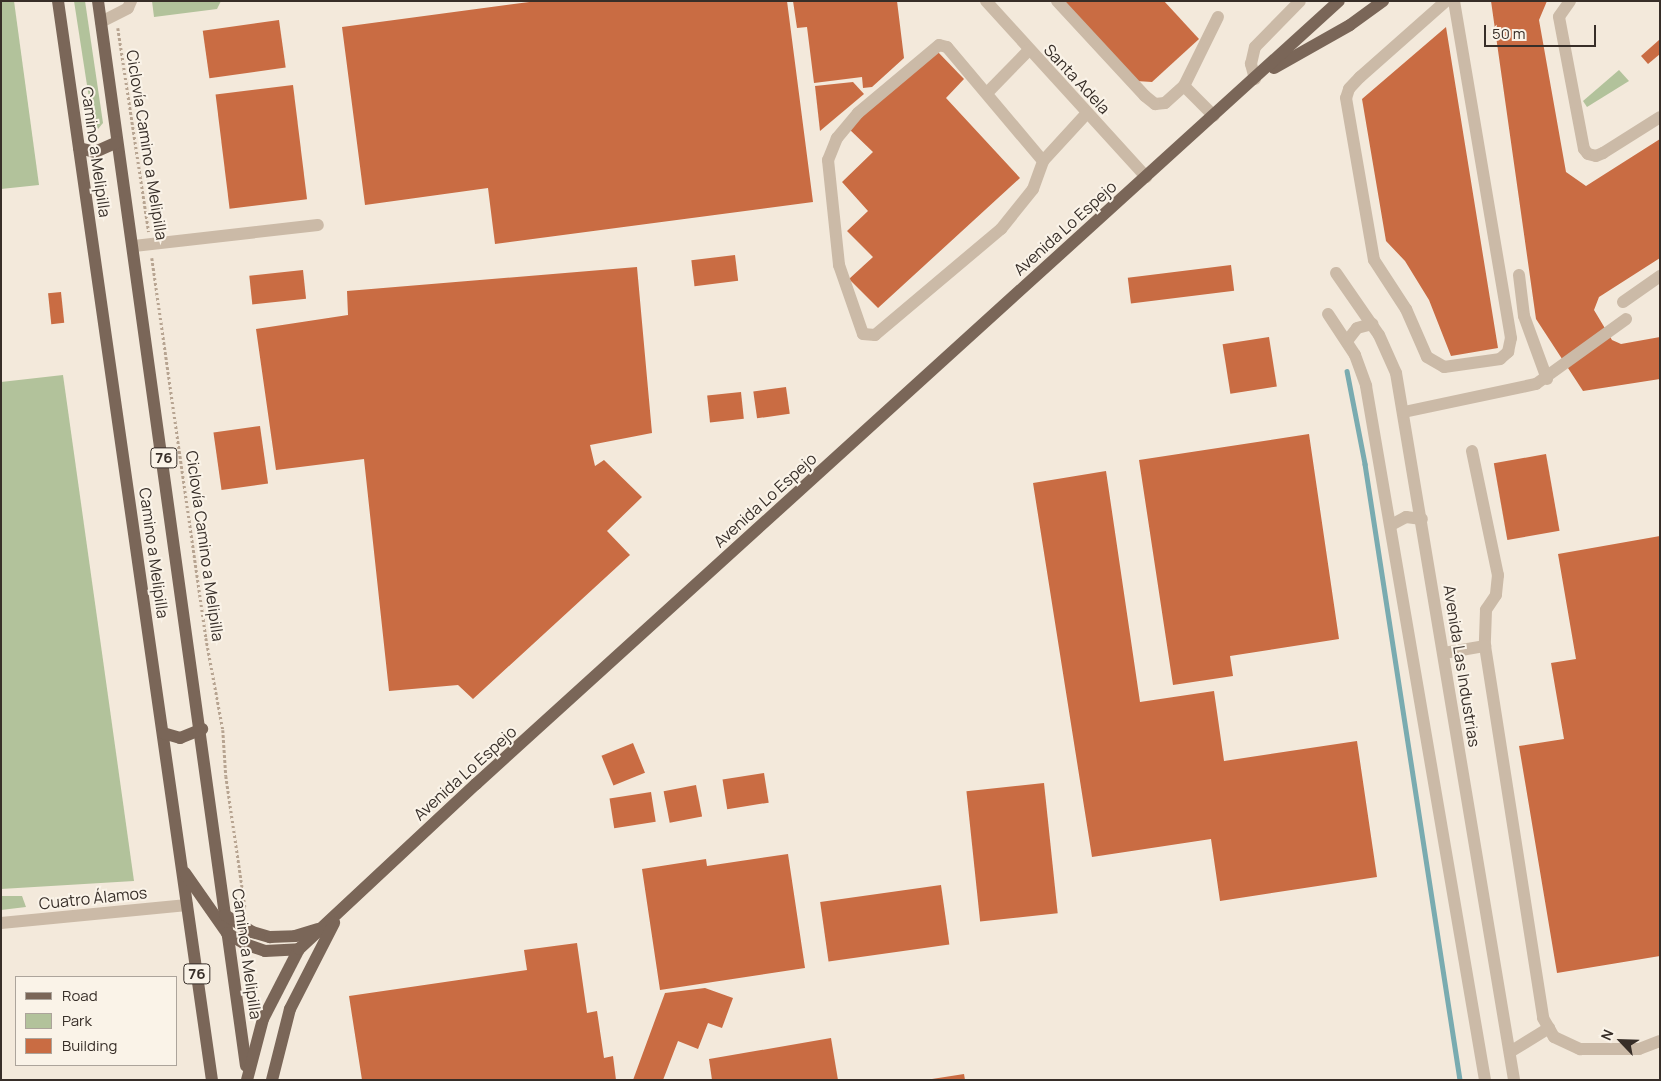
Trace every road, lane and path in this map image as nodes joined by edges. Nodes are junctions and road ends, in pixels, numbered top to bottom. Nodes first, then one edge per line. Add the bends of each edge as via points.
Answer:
1 (58, 1) edge
2 (98, 1) edge
3 (131, 1) edge
4 (986, 1) edge
5 (1057, 1) edge
6 (1300, 1) edge
7 (1339, 1) edge
8 (1383, 1) edge
9 (1446, 1) edge
10 (1454, 1) edge
11 (1570, 1) edge
12 (116, 15) junction
13 (1218, 17) dead end
14 (101, 22) junction
15 (1029, 50) junction
16 (1254, 79) junction
17 (1184, 86) junction
18 (987, 93) junction
19 (1087, 113) junction
20 (1214, 116) junction
21 (1660, 117) edge
22 (117, 142) junction
23 (78, 148) junction
24 (1043, 161) junction
25 (1146, 177) junction
26 (318, 225) dead end
27 (150, 244) junction
28 (134, 246) junction
29 (1336, 274) dead end
30 (1519, 275) dead end
31 (1660, 276) edge
32 (1623, 302) dead end
33 (1328, 314) dead end
34 (1626, 320) dead end
35 (1372, 324) junction
36 (1347, 341) junction
37 (1547, 379) junction
38 (1404, 412) junction
39 (1472, 451) dead end
40 (1422, 519) junction
41 (1391, 525) junction
42 (1485, 646) junction
43 (1444, 653) junction
44 (202, 729) junction
45 (163, 733) junction
46 (182, 868) junction
47 (187, 905) junction
48 (343, 908) junction
49 (225, 915) junction
50 (1, 923) edge
51 (237, 923) junction
52 (322, 927) junction
53 (227, 933) junction
54 (299, 949) junction
55 (1549, 1028) junction
56 (1660, 1041) edge
57 (1510, 1052) junction
58 (248, 1078) edge
59 (212, 1080) edge
60 (272, 1080) edge
61 (1485, 1080) edge
62 (1514, 1080) edge

1 - 23 main road, Camino a Melipilla / 76
2 - 14 main road, Camino a Melipilla / 76
3 - 12 street via 128,8
4 - 15 street, Santa Adela
5 - 17 street via 1155,104 1165,104
6 - 16 street via 1264,34 1255,47
7 - 16 main road, Avenida Lo Espejo
8 - 16 main road, Avenida Lo Espejo via 1350,25
9 - 10 street via 1360,77 1346,98 1374,260 1406,309 1427,357 1444,367 1500,359 1508,352 1511,338
11 - 21 street via 1559,17 1584,149 1596,156
12 - 14 street
12 - 27 path, Ciclovía Camino a Melipilla
13 - 17 street
14 - 22 main road, Camino a Melipilla / 76
15 - 18 street
15 - 19 street, Santa Adela
16 - 20 main road, Avenida Lo Espejo
17 - 20 street
18 - 24 street
18 - 24 street via 954,52 939,45 858,114 837,138 828,160 839,265 862,334 875,335 1001,229 1033,189
19 - 24 street
19 - 25 street, Santa Adela
20 - 25 main road, Avenida Lo Espejo
22 - 23 main road via 95,152
22 - 28 main road, Camino a Melipilla / 76
23 - 45 main road, Camino a Melipilla / 76
25 - 48 main road, Avenida Lo Espejo
26 - 27 street
27 - 28 street
27 - 51 path, Ciclovía Camino a Melipilla via 206,638 223,730 226,776 245,907
28 - 44 main road, Camino a Melipilla / 76
29 - 35 street, Avenida Las Industrias
30 - 37 street via 1524,316
31 - 32 street
33 - 36 street
34 - 37 street
35 - 36 street via 1357,328
35 - 38 street, Avenida Las Industrias via 1391,357
36 - 41 street via 1366,386
37 - 38 street
38 - 40 street, Avenida Las Industrias
39 - 42 street via 1498,575 1496,595 1486,610
40 - 41 street via 1406,516
40 - 43 street, Avenida Las Industrias
41 - 61 street
42 - 43 street
42 - 55 street via 1537,995
43 - 57 street, Avenida Las Industrias
44 - 45 main road via 180,738
44 - 49 main road, Camino a Melipilla / 76
45 - 46 main road, Camino a Melipilla / 76
46 - 47 main road, Camino a Melipilla / 76
46 - 53 main road
47 - 50 street, Cuatro Álamos
47 - 59 main road, Camino a Melipilla / 76
48 - 52 main road, Avenida Lo Espejo
48 - 60 main road via 293,1001
49 - 51 main road
49 - 53 main road, Camino a Melipilla / 76
51 - 52 main road via 261,935 278,938
52 - 54 main road, Avenida Lo Espejo
53 - 54 main road via 245,944 265,950
53 - 58 main road, Camino a Melipilla / 76
54 - 58 main road, Avenida Lo Espejo via 263,1019
55 - 56 street via 1554,1037 1580,1049 1639,1049
55 - 57 street
57 - 62 street, Avenida Las Industrias

